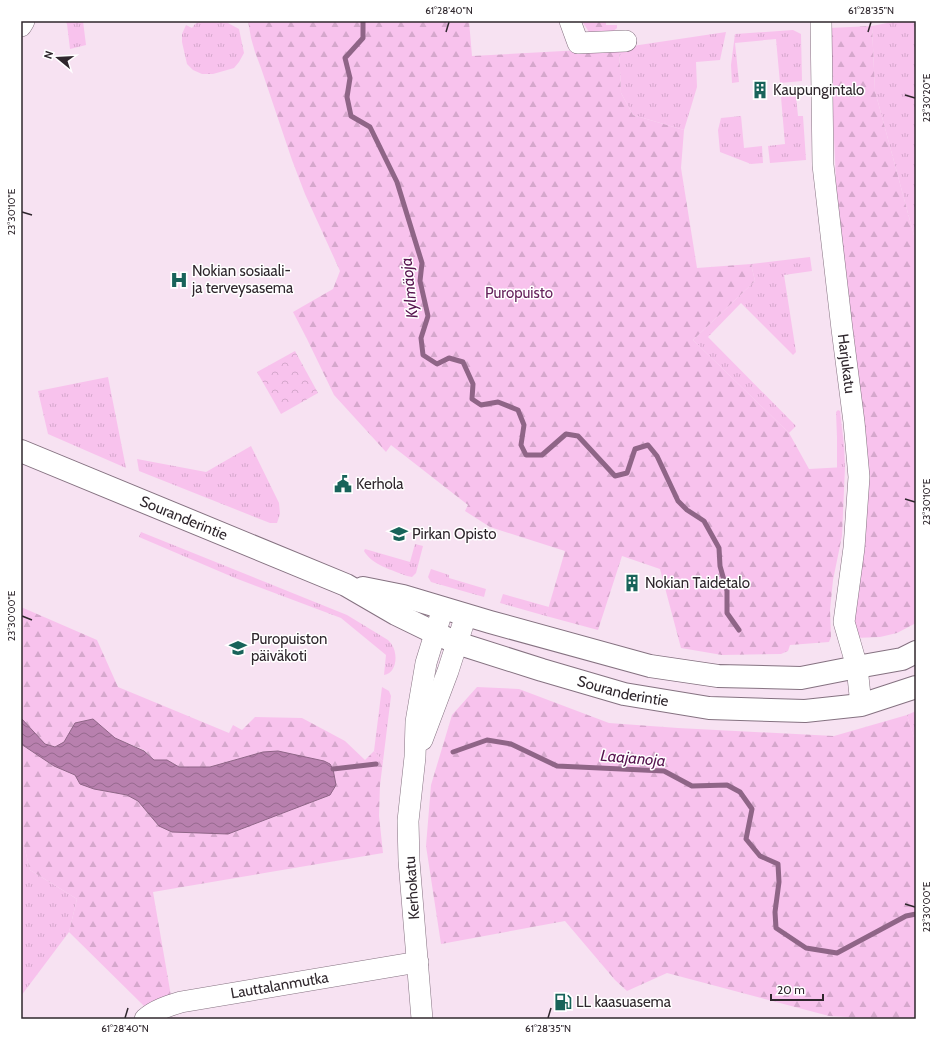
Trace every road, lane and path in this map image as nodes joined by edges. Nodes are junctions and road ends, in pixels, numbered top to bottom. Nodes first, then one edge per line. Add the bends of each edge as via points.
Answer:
1 (24, 21) edge
2 (570, 21) edge
3 (821, 21) edge
4 (21, 26) edge
5 (626, 41) dead end
6 (21, 451) edge
7 (346, 585) junction
8 (443, 608) junction
9 (466, 615) junction
10 (435, 633) junction
11 (457, 643) junction
12 (916, 652) edge
13 (856, 667) junction
14 (916, 687) edge
15 (861, 705) junction
16 (415, 757) junction
17 (418, 962) junction
18 (145, 1019) edge
19 (422, 1019) edge

1 - 4 street
2 - 5 street via 578,43
3 - 13 street, Harjukatu via 823,165 859,477 854,548 844,622
6 - 7 street, Souranderintie
7 - 8 street, Souranderintie via 403,596
7 - 10 street, Souranderintie
8 - 9 street, Souranderintie
8 - 10 street, Kerhokatu
9 - 11 street, Kerhokatu
9 - 13 street, Souranderintie via 650,666 718,676 801,678
10 - 11 street, Souranderintie
10 - 16 street, Kerhokatu via 426,663 416,722
11 - 15 street, Souranderintie via 624,694 709,708 805,711
11 - 16 street, Kerhokatu
12 - 13 street, Souranderintie via 902,659
13 - 15 street, Harjukatu
14 - 15 street, Souranderintie
16 - 17 street, Kerhokatu via 408,822
17 - 18 street, Lauttalanmutka via 181,1002
17 - 19 street, Kerhokatu

